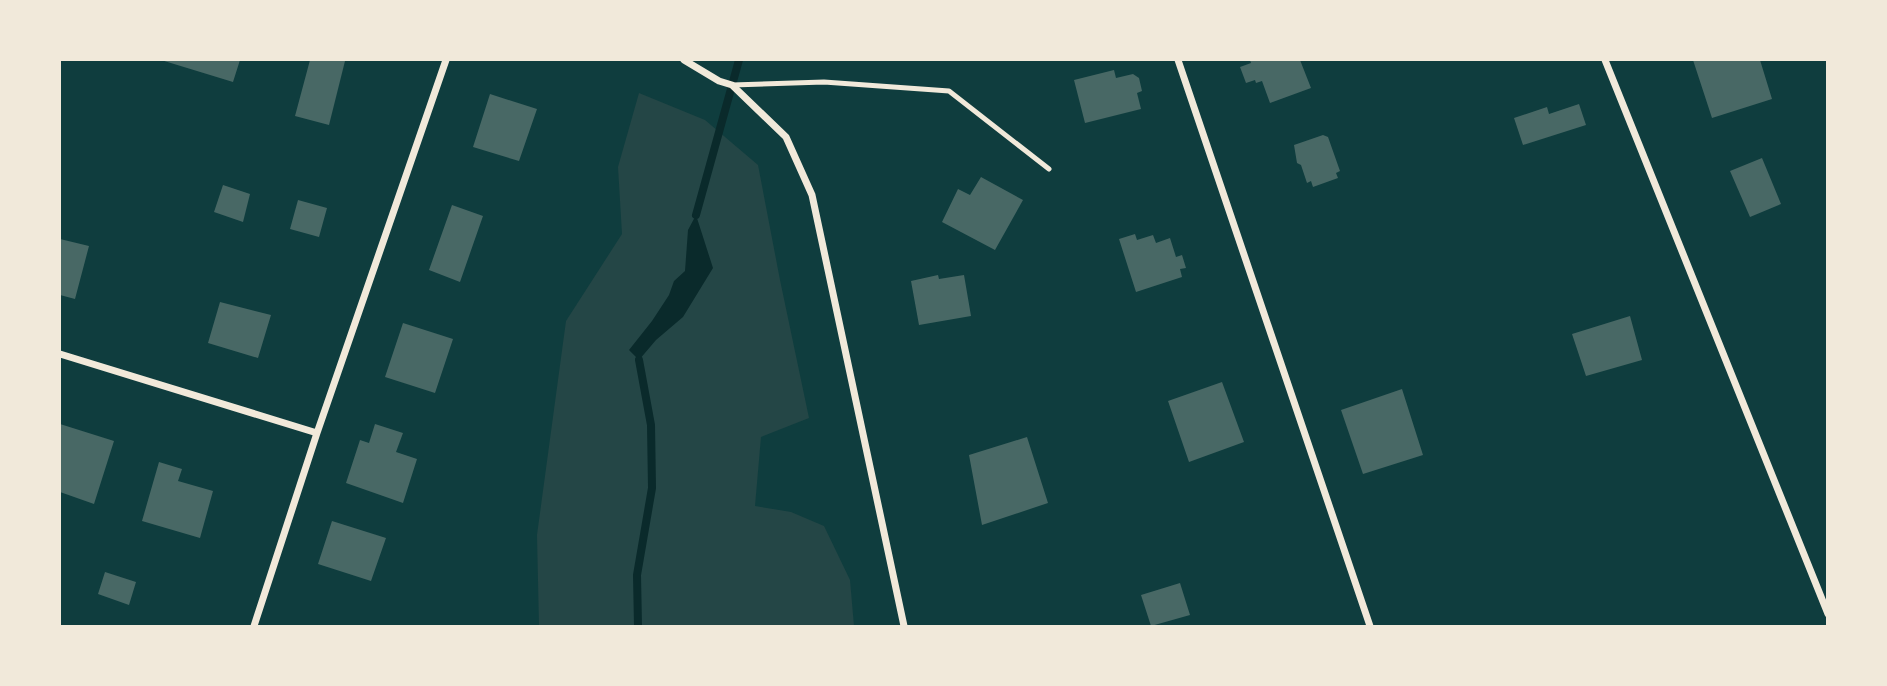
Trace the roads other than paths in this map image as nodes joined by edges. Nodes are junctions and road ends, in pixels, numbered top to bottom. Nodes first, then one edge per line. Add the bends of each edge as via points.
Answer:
1 (446, 60) edge
2 (684, 60) edge
3 (1178, 60) edge
4 (1605, 60) edge
5 (732, 85) junction
6 (1049, 169) dead end
7 (60, 355) edge
8 (317, 433) junction
9 (1828, 614) edge
10 (254, 626) edge
11 (904, 626) edge
12 (1370, 626) edge

1 - 8 street
2 - 5 street
3 - 12 street
4 - 9 street
5 - 6 lane via 824,82 948,92
5 - 11 street via 786,137 812,195
7 - 8 street
8 - 10 street

